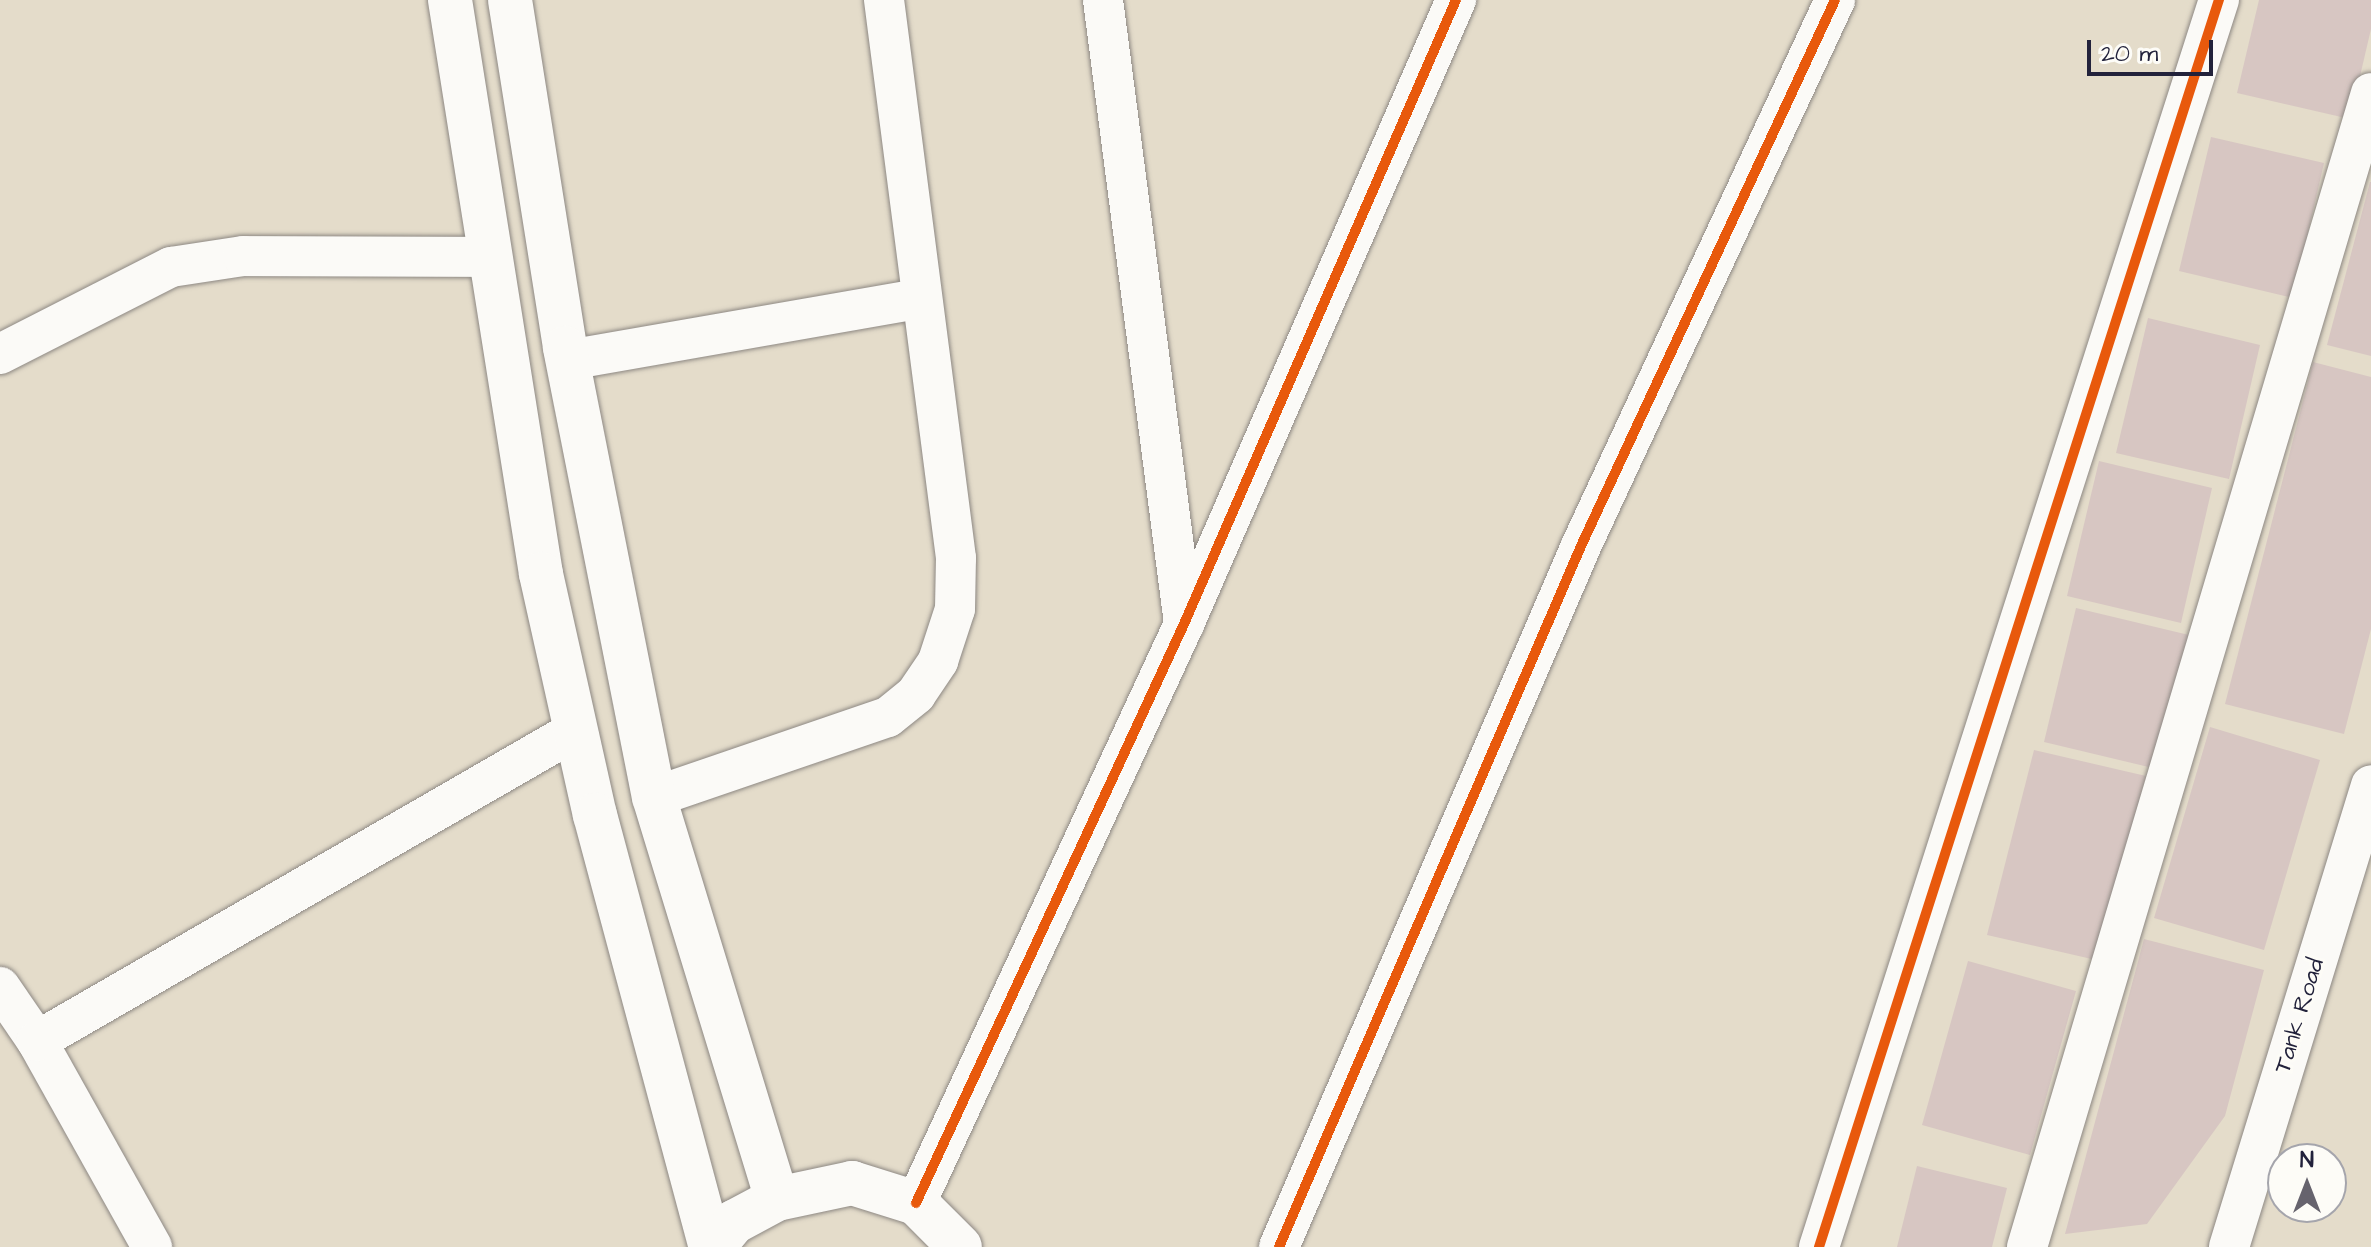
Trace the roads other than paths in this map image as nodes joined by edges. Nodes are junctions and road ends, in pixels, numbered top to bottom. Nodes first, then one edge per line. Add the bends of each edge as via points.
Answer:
1 (450, 0) edge
2 (510, 0) edge
3 (884, 0) edge
4 (1103, 0) edge
5 (1456, 0) edge
6 (1835, 0) edge
7 (2219, 0) edge
8 (2371, 93) edge
9 (488, 257) junction
10 (922, 298) junction
11 (0, 354) edge
12 (568, 360) junction
13 (1184, 624) junction
14 (576, 730) junction
15 (2371, 785) edge
16 (654, 797) junction
17 (0, 987) edge
18 (37, 1041) junction
19 (777, 1199) junction
20 (916, 1203) junction
21 (152, 1247) edge
22 (712, 1247) edge
23 (960, 1247) edge
24 (1279, 1247) edge
25 (1819, 1247) edge
26 (2027, 1247) edge
27 (2229, 1247) edge

1 - 9 main road
2 - 12 main road
3 - 10 street
4 - 13 street
5 - 13 street
6 - 24 street via 1581,546
7 - 25 street
8 - 26 street
9 - 11 street via 243,256 171,267
9 - 14 main road via 541,574
10 - 12 street
10 - 16 street via 956,558 955,609 938,661 916,694 888,717
12 - 16 main road
13 - 20 street
14 - 18 street
14 - 22 main road
15 - 27 street, Tank Road
16 - 19 main road
17 - 18 street
18 - 21 street
19 - 20 main road via 852,1183
19 - 22 main road via 734,1222
20 - 23 main road

